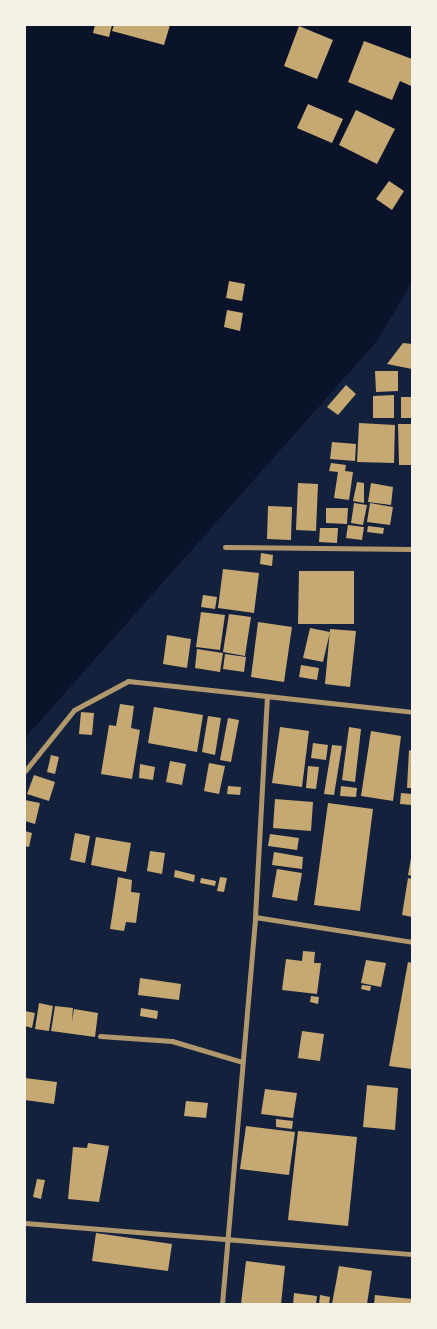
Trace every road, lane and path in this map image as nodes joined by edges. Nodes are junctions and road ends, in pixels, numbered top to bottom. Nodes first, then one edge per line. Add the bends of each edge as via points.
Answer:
1 (225, 547) dead end
2 (412, 549) edge
3 (267, 696) junction
4 (412, 712) edge
5 (25, 771) edge
6 (255, 917) junction
7 (412, 942) edge
8 (100, 1036) dead end
9 (242, 1062) junction
10 (25, 1223) edge
11 (227, 1236) junction
12 (412, 1254) edge
13 (222, 1304) edge

1 - 2 street
3 - 4 street
3 - 5 street via 128,681 74,710
3 - 6 street
6 - 7 street
6 - 9 street
8 - 9 street via 172,1041
9 - 11 street
10 - 11 street
11 - 12 street
11 - 13 street

